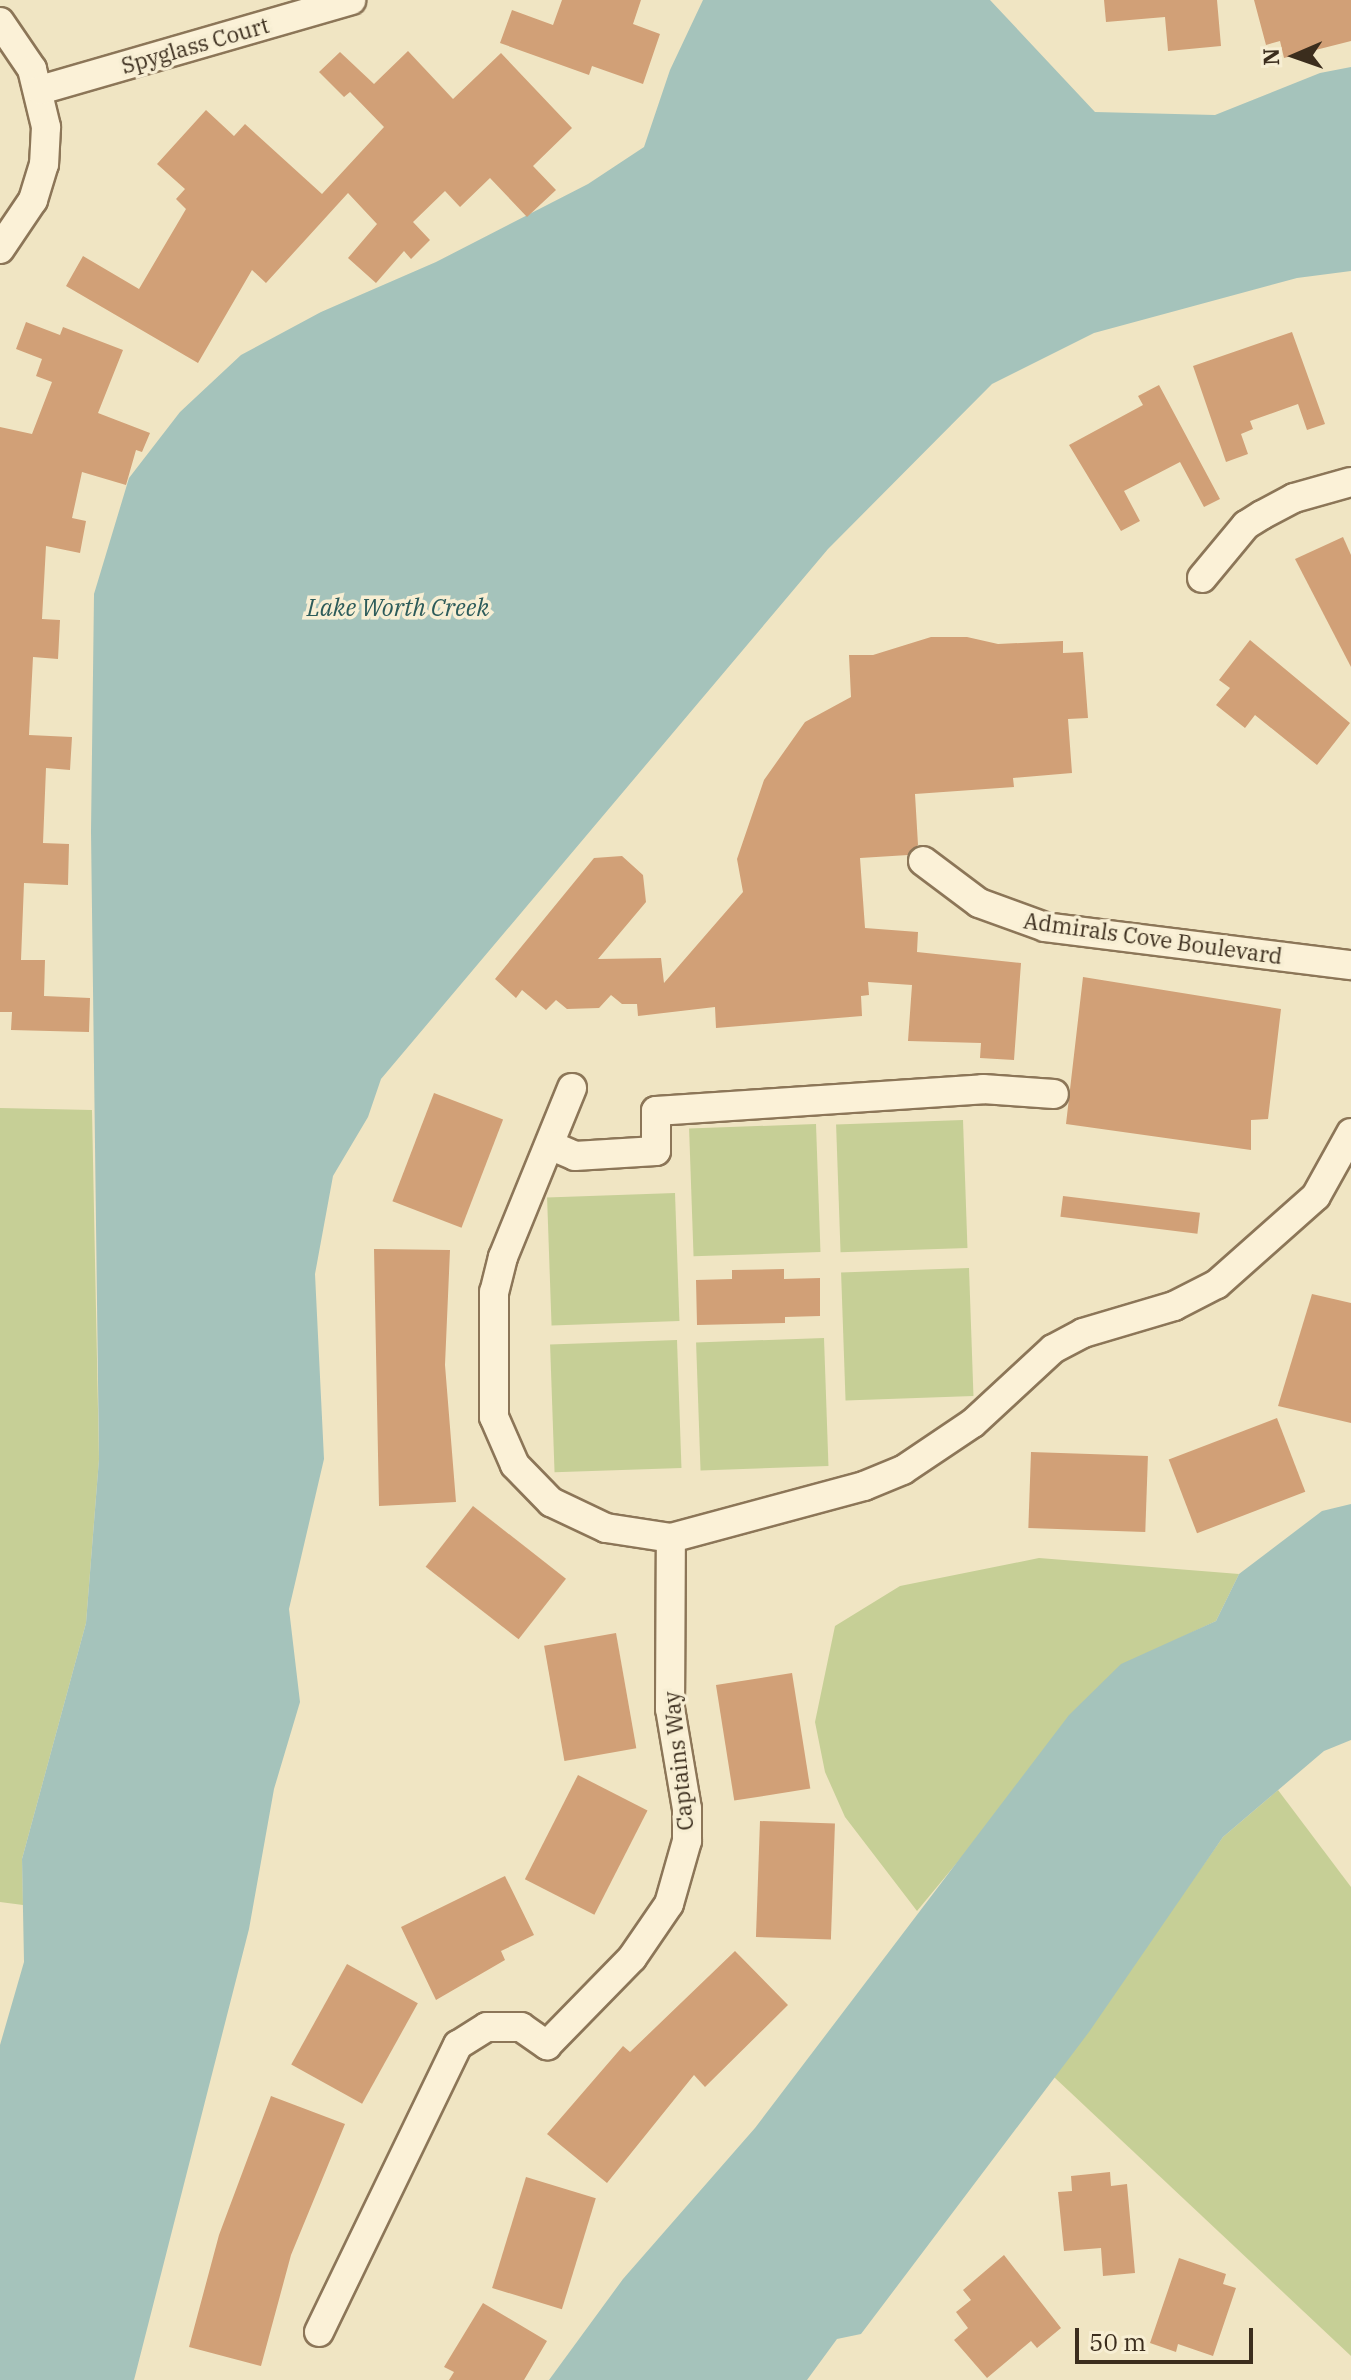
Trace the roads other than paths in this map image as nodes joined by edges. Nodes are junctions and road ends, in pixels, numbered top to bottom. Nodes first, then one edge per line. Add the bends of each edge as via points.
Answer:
1 (351, 0) edge
2 (0, 22) edge
3 (40, 90) junction
4 (0, 249) edge
5 (1351, 482) edge
6 (1202, 578) dead end
7 (923, 861) dead end
8 (1351, 965) edge
9 (572, 1088) dead end
10 (1054, 1094) dead end
11 (1351, 1133) edge
12 (552, 1146) junction
13 (671, 1538) junction
14 (319, 2332) dead end

1 - 3 street, Spyglass Court
2 - 3 street via 24,53
3 - 4 street via 46,127 42,174 25,217
5 - 6 street via 1294,498 1254,520
7 - 8 street, Admirals Cove Boulevard via 979,903 1045,927
9 - 12 street
10 - 12 street via 983,1089 656,1111 656,1151 575,1156
11 - 13 street via 1316,1196 1217,1284 1174,1306 1083,1333 1053,1349 973,1423 903,1470 864,1486
12 - 13 street via 503,1257 494,1292 491,1400 499,1434 525,1479 568,1513 616,1531
13 - 14 street, Captains Way via 670,1709 687,1820 680,1874 669,1904 632,1958 547,2045 521,2027 487,2027 458,2045

